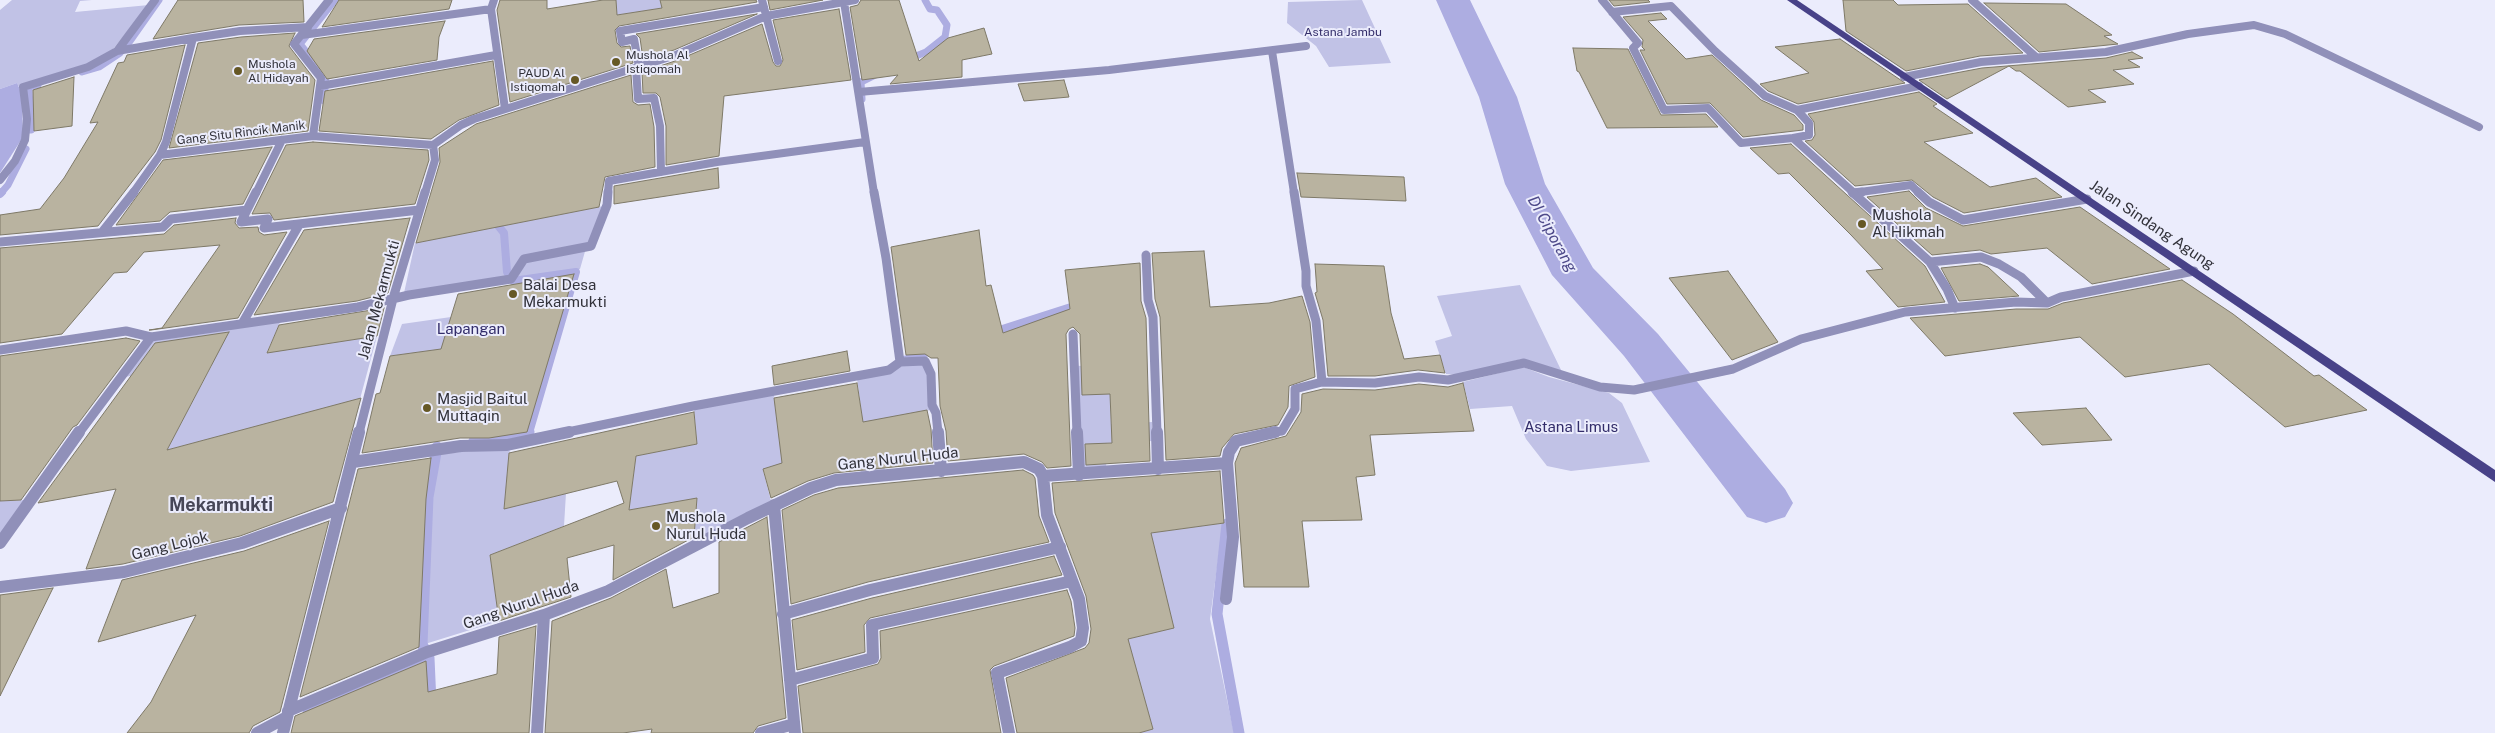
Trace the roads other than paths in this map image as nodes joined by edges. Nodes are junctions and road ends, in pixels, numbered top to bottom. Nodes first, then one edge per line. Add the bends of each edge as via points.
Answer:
1 (155, 0) edge
2 (329, 0) edge
3 (494, 0) edge
4 (855, 0) edge
5 (1602, 0) edge
6 (1791, 0) edge
7 (1972, 0) edge
8 (844, 2) junction
9 (763, 4) edge
10 (491, 9) junction
11 (1612, 12) junction
12 (766, 16) junction
13 (305, 31) junction
14 (193, 38) junction
15 (1306, 46) dead end
16 (117, 51) junction
17 (1272, 51) junction
18 (496, 55) junction
19 (2036, 57) junction
20 (778, 61) dead end
21 (637, 67) junction
22 (1904, 77) junction
23 (320, 86) junction
24 (1919, 86) junction
25 (859, 92) junction
26 (505, 109) junction
27 (1797, 110) junction
28 (2479, 127) dead end
29 (313, 136) junction
30 (1793, 138) junction
31 (282, 140) junction
32 (865, 142) junction
33 (433, 145) junction
34 (160, 155) junction
35 (662, 172) junction
36 (0, 180) edge
37 (1853, 193) junction
38 (2087, 200) junction
39 (247, 210) junction
40 (419, 210) junction
41 (299, 225) junction
42 (103, 231) junction
43 (0, 242) edge
44 (1146, 255) dead end
45 (1930, 262) junction
46 (2194, 272) junction
47 (393, 299) junction
48 (2047, 302) junction
49 (1955, 308) junction
50 (242, 322) junction
51 (1073, 334) dead end
52 (151, 337) junction
53 (0, 350) edge
54 (900, 362) junction
55 (1322, 382) junction
56 (353, 462) junction
57 (1227, 463) junction
58 (1158, 469) junction
59 (941, 471) junction
60 (1079, 474) junction
61 (1043, 476) junction
62 (2495, 477) edge
63 (774, 505) junction
64 (341, 508) junction
65 (0, 543) edge
66 (1060, 547) junction
67 (1072, 581) junction
68 (0, 587) edge
69 (1226, 599) dead end
70 (783, 614) junction
71 (544, 615) junction
72 (790, 680) junction
73 (287, 714) junction
74 (795, 728) edge
75 (257, 733) edge
76 (283, 733) edge
77 (537, 733) edge
78 (761, 733) edge
79 (1009, 733) edge

1 - 16 street
2 - 13 street
3 - 10 street
4 - 8 street
5 - 11 street
6 - 22 main road, Jalan Sindang Agung
7 - 19 street
8 - 12 street
8 - 25 street
9 - 12 street
9 - 21 street via 620,30 622,42 634,39
10 - 13 street
10 - 18 street
11 - 27 street via 1671,6 1765,96
11 - 30 street via 1638,43 1633,48 1664,110 1708,108 1741,143
12 - 20 street
12 - 21 street via 676,55
13 - 14 street via 240,31
13 - 23 street via 294,44 321,78
14 - 16 street
14 - 34 street, Gang Situ Rincik Manik
15 - 17 street
16 - 36 street via 88,67 23,87 28,119 25,140 15,161
17 - 25 street via 1017,79
17 - 55 street via 1306,286 1316,321
18 - 23 street
18 - 26 street
19 - 22 street via 1982,62
19 - 28 street via 2106,52 2188,34 2254,25 2285,34
21 - 26 street
21 - 35 street via 638,100 654,98 660,126
22 - 24 main road, Jalan Sindang Agung
23 - 29 street
24 - 27 street
24 - 38 main road, Jalan Sindang Agung
25 - 32 street
26 - 33 street via 461,125
27 - 30 street via 1809,123 1809,135
29 - 31 street, Gang Situ Rincik Manik
29 - 33 street
30 - 37 street
31 - 34 street, Gang Situ Rincik Manik
31 - 39 street
32 - 35 street
32 - 54 street via 886,258
33 - 40 street, Jalan Mekarmukti via 434,160
34 - 42 street
35 - 47 street via 609,181 607,205 591,246 524,258 512,279
37 - 38 street via 1911,185 1929,202 1963,220
37 - 45 street
38 - 46 main road, Jalan Sindang Agung
39 - 41 street via 241,222 268,219 264,228
39 - 42 street via 171,220 163,227
40 - 41 street
40 - 47 street, Jalan Mekarmukti
41 - 50 street
42 - 43 street
44 - 58 street via 1148,300 1153,317
45 - 48 street via 1981,257 2021,277
45 - 49 street
46 - 48 street
46 - 62 main road, Jalan Sindang Agung
47 - 50 street via 358,307
47 - 56 street, Jalan Mekarmukti
48 - 49 street
49 - 55 street via 1905,312 1828,331 1801,339 1733,369 1634,390 1592,385 1524,363 1448,380 1419,377 1375,383
50 - 52 street
51 - 60 street
52 - 53 street via 126,331
52 - 65 street
54 - 56 street via 889,370 507,445 461,446
54 - 59 street via 925,362 931,374
55 - 57 street via 1295,389 1295,409 1282,431 1236,440
56 - 64 street, Jalan Mekarmukti
57 - 58 street
57 - 69 street via 1233,538
58 - 60 street
59 - 61 street, Gang Nurul Huda via 1024,462 1038,469
59 - 63 street, Gang Nurul Huda via 836,480
60 - 61 street
61 - 66 street via 1047,515
63 - 70 street
63 - 71 street, Gang Nurul Huda via 608,591
64 - 68 street, Gang Lojok via 242,543 124,572
64 - 73 street, Jalan Mekarmukti
66 - 67 street
66 - 70 street via 870,590
67 - 72 street via 872,625 873,658
67 - 79 street via 1083,615 1081,640 998,673
70 - 72 street
71 - 73 street, Gang Nurul Huda via 427,652
71 - 77 street
72 - 74 street
73 - 75 street, Gang Nurul Huda
73 - 76 street, Jalan Mekarmukti
74 - 78 street

